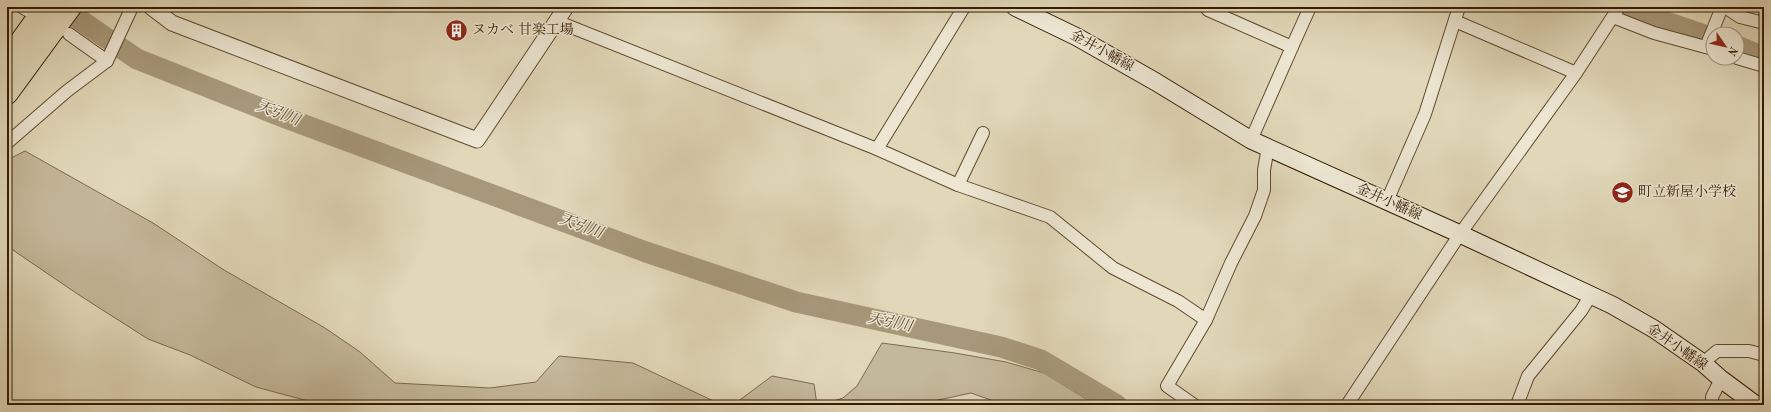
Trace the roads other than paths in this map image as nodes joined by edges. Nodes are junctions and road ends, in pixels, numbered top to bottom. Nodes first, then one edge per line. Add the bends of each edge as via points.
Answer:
1 (132, 7) edge
2 (151, 7) edge
3 (566, 7) edge
4 (964, 7) edge
5 (1015, 7) edge
6 (1206, 7) edge
7 (1310, 7) edge
8 (1460, 7) edge
9 (1722, 7) edge
10 (1725, 7) edge
11 (1615, 13) edge
12 (48, 14) edge
13 (556, 21) junction
14 (1455, 21) junction
15 (1764, 23) edge
16 (1716, 26) edge
17 (1292, 47) junction
18 (1705, 47) edge
19 (1745, 60) edge
20 (7, 61) edge
21 (107, 61) junction
22 (1764, 66) edge
23 (1576, 74) junction
24 (7, 93) edge
25 (983, 133) dead end
26 (1251, 140) junction
27 (7, 144) edge
28 (1268, 147) junction
29 (877, 149) junction
30 (958, 185) junction
31 (1387, 201) junction
32 (1460, 234) junction
33 (1591, 295) junction
34 (1206, 320) junction
35 (1764, 355) edge
36 (1703, 363) junction
37 (1720, 379) junction
38 (1194, 405) edge
39 (1347, 405) edge
40 (1517, 405) edge
41 (1712, 405) edge
42 (1756, 405) edge

1 - 21 street
2 - 13 street via 172,23 477,140
3 - 13 street
4 - 29 street
5 - 26 main road, 金井小幡線 via 1077,37
6 - 17 street
7 - 17 street
8 - 14 street
9 - 16 street
10 - 15 street via 1740,17
11 - 18 street via 1654,33
11 - 23 street
12 - 20 highway
12 - 21 street
12 - 24 highway
13 - 29 street
14 - 23 street
14 - 31 street via 1426,114
17 - 26 street
19 - 22 street
21 - 27 street via 67,90
23 - 32 street
25 - 30 street
26 - 28 main road, 金井小幡線
28 - 31 main road, 金井小幡線
28 - 34 street via 1264,190 1255,216
29 - 30 street
30 - 34 street via 1050,217 1113,268 1178,301
31 - 32 main road, 金井小幡線
32 - 33 main road, 金井小幡線
32 - 39 street
33 - 36 main road, 金井小幡線 via 1654,329
33 - 40 street via 1528,376
34 - 38 street via 1168,386
35 - 36 street via 1749,351 1717,351
36 - 37 main road, 金井小幡線
37 - 41 street via 1712,397
37 - 42 main road, 金井小幡線

